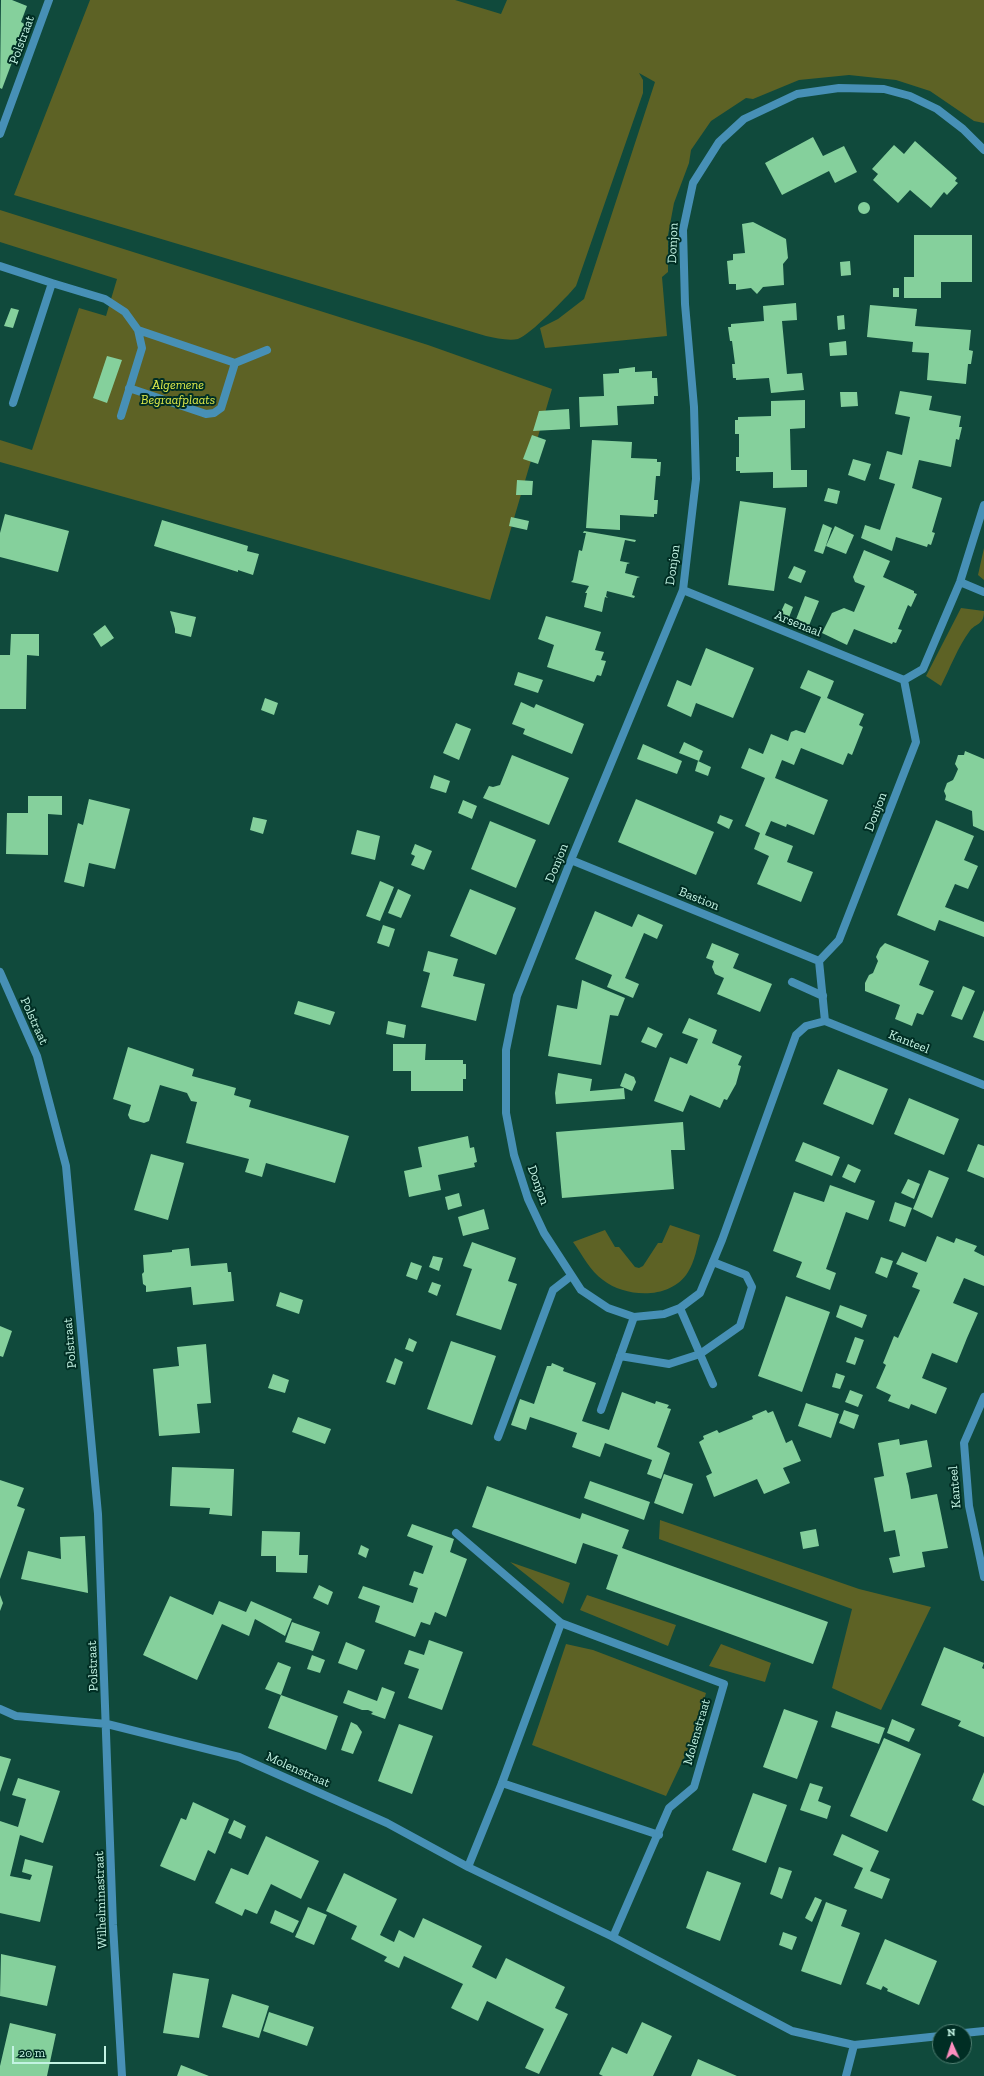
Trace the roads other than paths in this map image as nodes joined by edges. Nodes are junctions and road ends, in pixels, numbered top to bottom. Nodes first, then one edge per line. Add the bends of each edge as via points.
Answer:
1 (49, 0) edge
2 (0, 134) edge
3 (984, 150) edge
4 (0, 266) edge
5 (52, 283) junction
6 (138, 330) junction
7 (267, 350) dead end
8 (235, 363) junction
9 (130, 388) junction
10 (13, 402) dead end
11 (121, 416) dead end
12 (984, 505) edge
13 (960, 582) junction
14 (683, 590) junction
15 (984, 592) edge
16 (904, 680) junction
17 (571, 860) junction
18 (819, 961) junction
19 (0, 972) edge
20 (792, 982) dead end
21 (823, 996) junction
22 (826, 1021) junction
23 (984, 1085) edge
24 (713, 1262) junction
25 (571, 1276) junction
26 (680, 1308) junction
27 (634, 1317) junction
28 (700, 1354) junction
29 (620, 1356) junction
30 (713, 1384) dead end
31 (984, 1397) edge
32 (601, 1410) dead end
33 (498, 1437) dead end
34 (456, 1533) dead end
35 (984, 1577) edge
36 (562, 1622) junction
37 (0, 1709) edge
38 (107, 1724) junction
39 (502, 1783) junction
40 (658, 1835) junction
41 (468, 1867) junction
42 (613, 1938) junction
43 (984, 2031) edge
44 (972, 2032) edge
45 (932, 2037) edge
46 (854, 2045) junction
47 (122, 2076) edge
48 (846, 2076) edge

1 - 2 street, Polstraat
3 - 14 street, Donjon via 963,129 937,109 910,96 884,89 839,88 797,94 744,119 719,142 693,183 683,230 696,479
4 - 5 street
5 - 6 street via 105,299 125,312
5 - 10 street
6 - 8 street
6 - 9 street via 142,348
7 - 8 street
8 - 9 street via 221,408 214,413 206,414
9 - 11 street
12 - 13 street
13 - 15 street
13 - 16 street via 923,669
14 - 16 street, Arsenaal
14 - 17 street, Donjon
16 - 18 street, Donjon via 916,742 839,940
17 - 18 street, Bastion
17 - 25 street, Donjon via 517,996 506,1050 506,1113 514,1155 528,1199 544,1233
18 - 21 street
19 - 38 street, Polstraat via 37,1056 66,1166 98,1514
20 - 21 street
21 - 22 street
22 - 23 street, Kanteel
22 - 24 street, Donjon via 806,1026 796,1035
24 - 26 street, Donjon via 700,1293
24 - 28 street via 746,1275 752,1287 740,1326
25 - 27 street, Donjon via 581,1290 608,1308
25 - 33 street via 553,1290
26 - 27 street, Donjon via 664,1314
26 - 28 street
27 - 29 street
28 - 29 street via 669,1364
28 - 30 street
29 - 32 street
31 - 35 street, Kanteel via 964,1443 968,1506
34 - 36 street, Molenstraat
36 - 39 street
36 - 40 street, Molenstraat via 724,1684 694,1787 669,1808
37 - 38 street, Molenstraat via 16,1716
38 - 41 street, Molenstraat via 239,1757 387,1823
38 - 47 street, Wilhelminastraat
39 - 40 street
39 - 41 street
40 - 42 street, Molenstraat
41 - 42 street, Molenstraat
42 - 46 street, Molenstraat via 792,2031
43 - 44 street
45 - 46 street, Molenstraat
46 - 48 street

